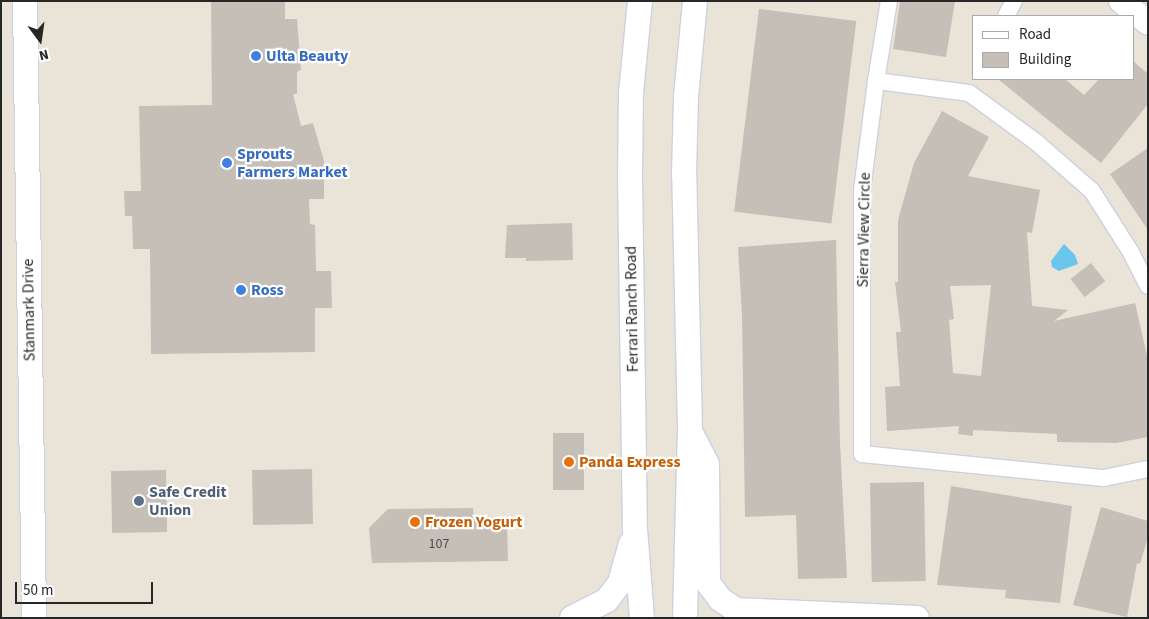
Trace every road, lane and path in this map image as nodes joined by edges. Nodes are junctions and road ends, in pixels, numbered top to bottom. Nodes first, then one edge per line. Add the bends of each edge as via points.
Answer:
1 (25, 1) edge
2 (640, 1) edge
3 (695, 1) edge
4 (889, 1) edge
5 (1014, 1) edge
6 (1121, 1) edge
7 (1007, 15) edge
8 (1148, 23) edge
9 (876, 81) junction
10 (972, 86) edge
11 (1148, 286) edge
12 (690, 429) junction
13 (1148, 469) edge
14 (635, 529) junction
15 (34, 618) edge
16 (572, 618) edge
17 (642, 618) edge
18 (685, 618) edge
19 (917, 618) edge

1 - 15 main road, Stanmark Drive
2 - 14 main road, Ferrari Ranch Road via 631,93 630,175
3 - 12 main road via 686,97 684,174
4 - 9 street
5 - 7 street
6 - 8 main road
9 - 10 street
9 - 13 street, Sierra View Circle via 862,191 862,454 1104,478
10 - 11 street via 1092,191
12 - 18 main road
12 - 19 main road via 707,464 708,583 720,599 736,610
14 - 16 main road via 620,583 607,600
14 - 17 main road, Ferrari Ranch Road

